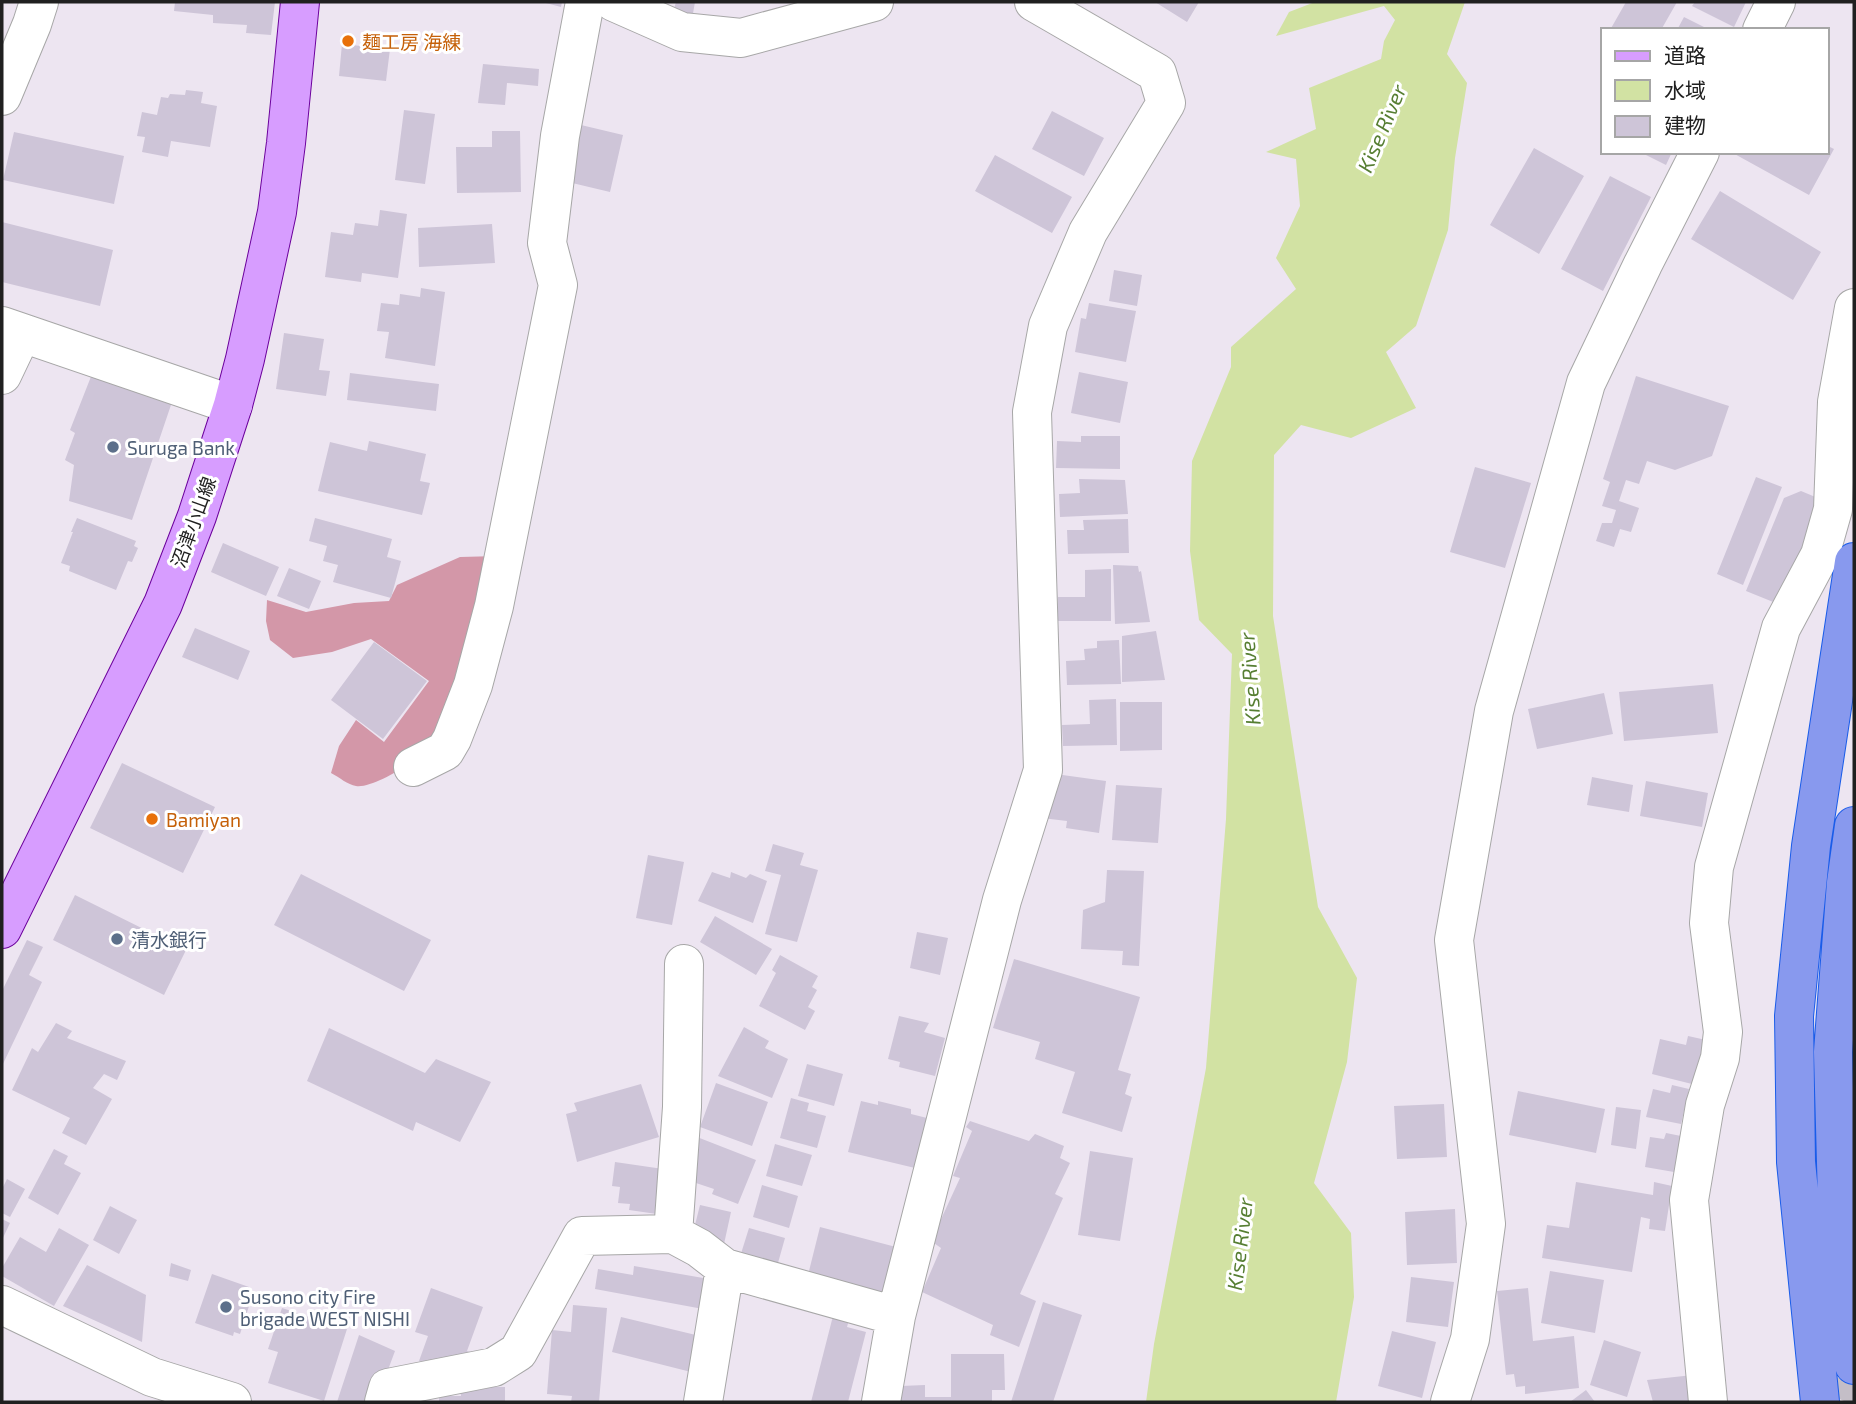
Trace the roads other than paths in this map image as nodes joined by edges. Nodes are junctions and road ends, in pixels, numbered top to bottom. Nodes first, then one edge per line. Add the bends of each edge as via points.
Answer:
1 (39, 2) edge
2 (300, 2) edge
3 (585, 2) edge
4 (614, 2) edge
5 (874, 2) edge
6 (1034, 2) edge
7 (1776, 2) edge
8 (800, 11) edge
9 (1763, 28) edge
10 (2, 96) edge
11 (1699, 154) edge
12 (1854, 308) edge
13 (12, 329) edge
14 (2, 375) edge
15 (233, 405) junction
16 (1854, 562) edge
17 (413, 767) dead end
18 (1854, 826) edge
19 (5, 913) edge
20 (684, 964) dead end
21 (673, 1234) junction
22 (725, 1268) junction
23 (2, 1305) edge
24 (896, 1316) junction
25 (1854, 1365) edge
26 (149, 1390) edge
27 (232, 1402) edge
28 (384, 1402) edge
29 (703, 1402) edge
30 (881, 1402) edge
31 (1450, 1402) edge
32 (1708, 1402) edge
33 (1820, 1402) edge

1 - 10 street
2 - 15 main road, 沼津小山線 via 277,212
3 - 17 street via 559,136 547,243 558,285 494,606 473,685 452,739 445,751
4 - 8 street via 682,32 741,38
5 - 8 street
6 - 24 street via 1157,73 1166,103 1088,232 1048,326 1032,412 1043,770 1002,900
7 - 9 street
11 - 31 street via 1586,383 1494,711 1454,940 1486,1224 1470,1339
12 - 32 street via 1837,402 1833,509 1821,555 1782,628 1714,867 1709,923 1723,1032 1720,1058 1704,1105 1689,1200
13 - 14 street
13 - 15 street
15 - 19 main road, 沼津小山線 via 163,604
16 - 33 highway via 1811,846 1794,1016 1796,1162
18 - 25 highway via 1833,1052 1838,1236
20 - 21 street via 682,1107
21 - 22 street
21 - 28 street via 582,1236 518,1352 494,1367 388,1388
22 - 24 street
22 - 29 street
23 - 26 street
24 - 30 street
26 - 27 street

